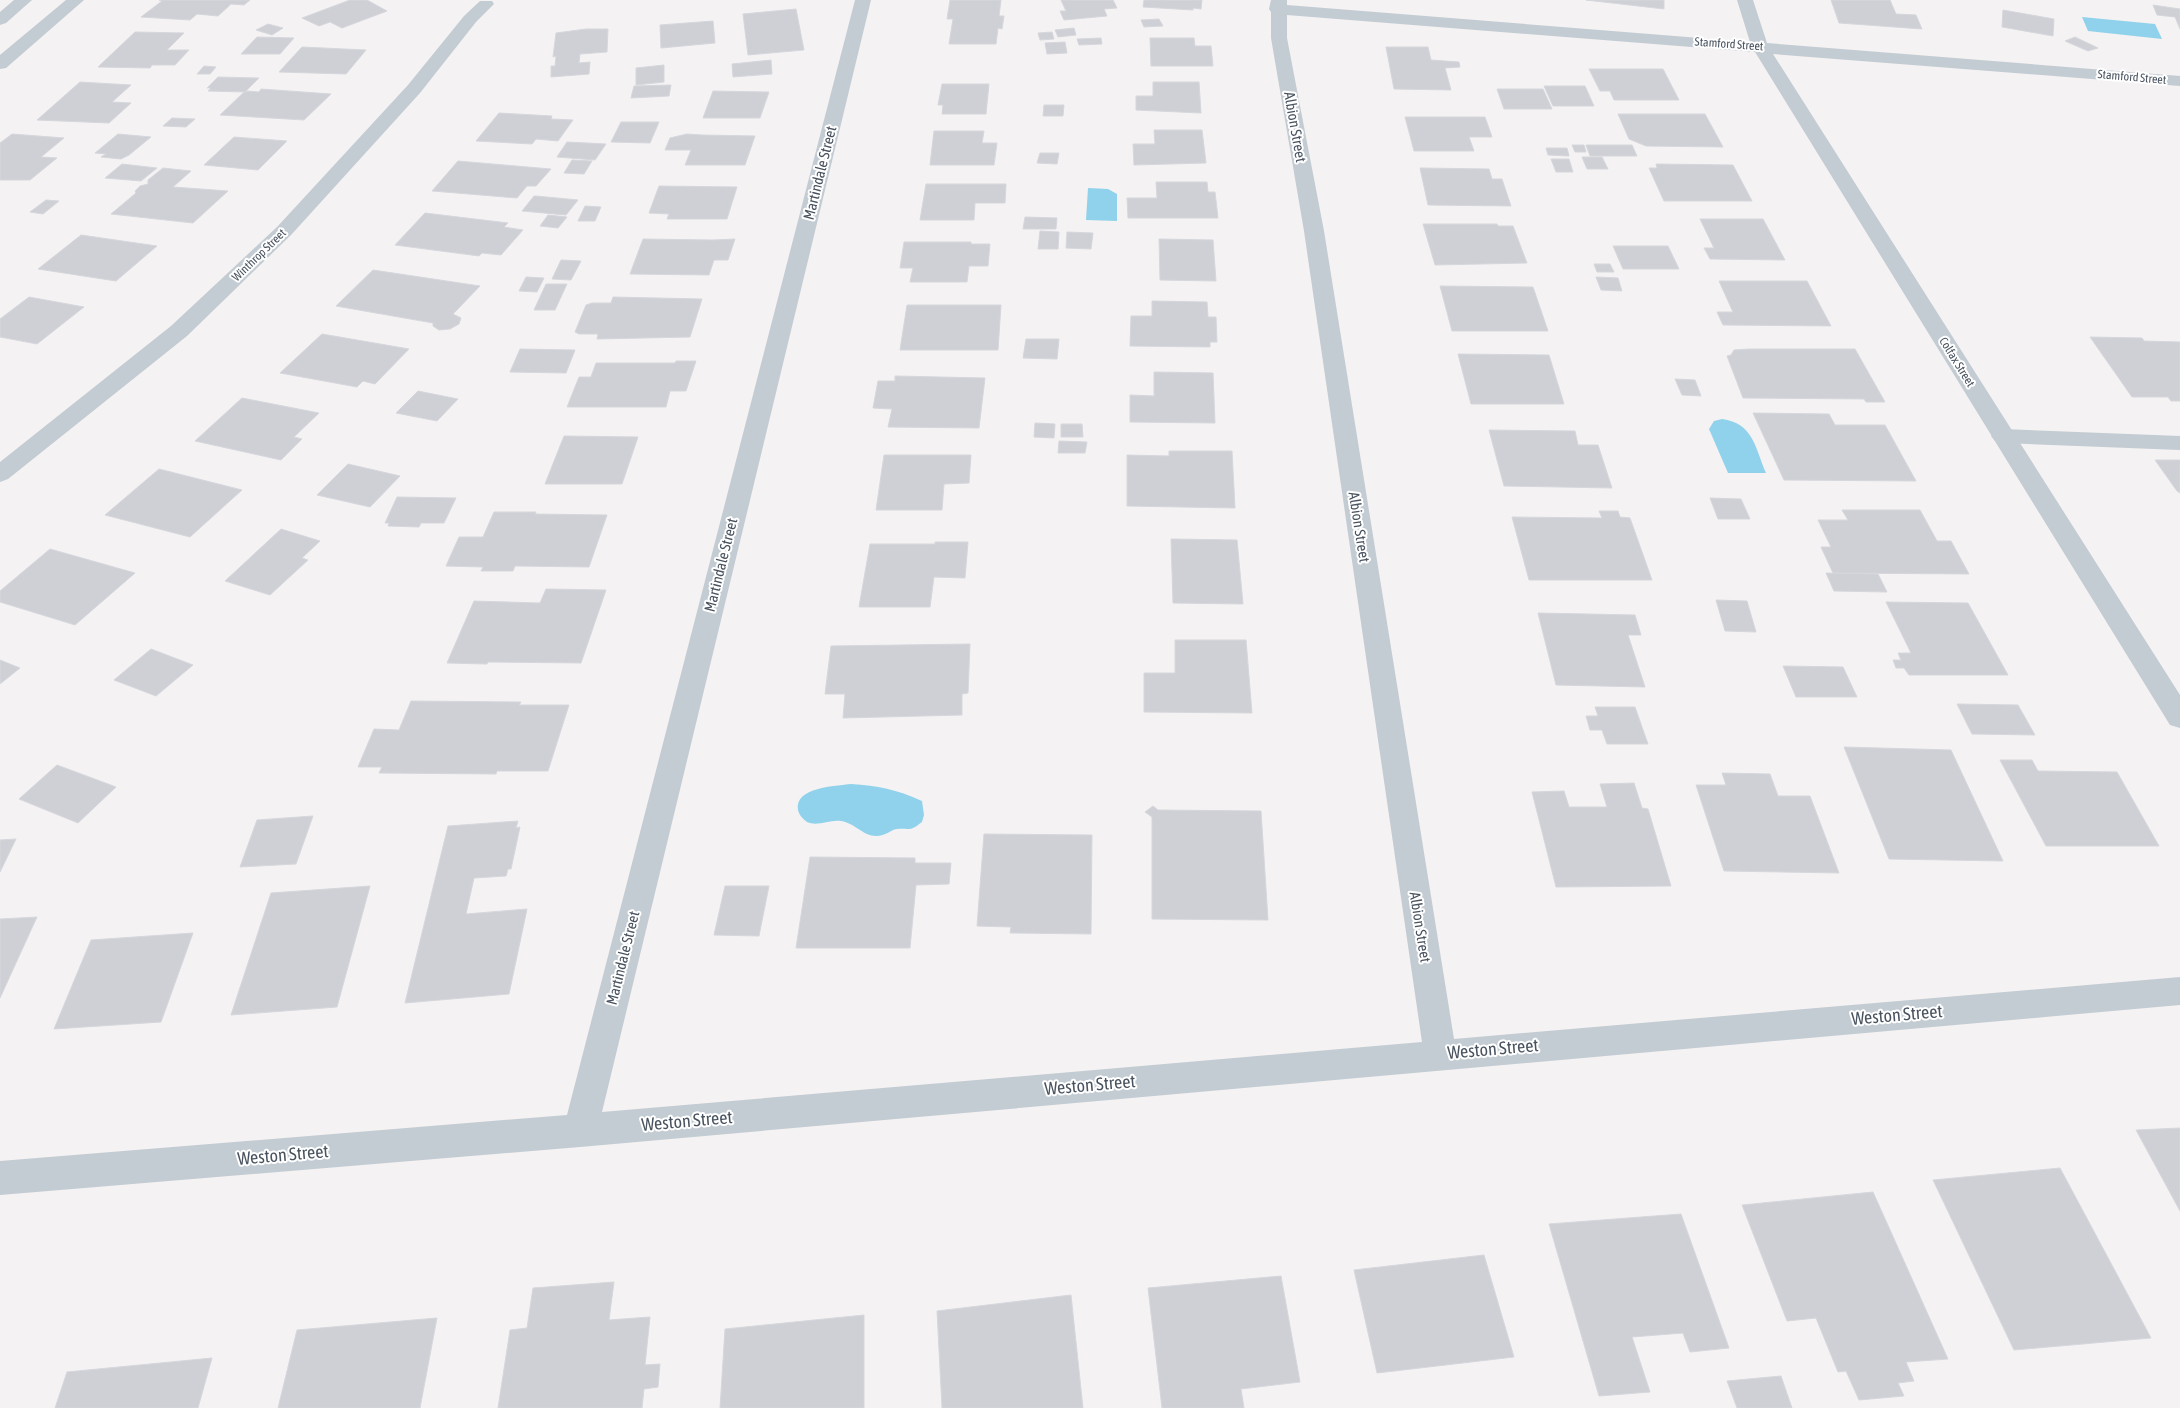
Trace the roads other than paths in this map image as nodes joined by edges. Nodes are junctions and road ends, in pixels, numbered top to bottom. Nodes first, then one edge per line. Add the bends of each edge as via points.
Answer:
1 (24, 0) edge
2 (76, 0) edge
3 (863, 0) edge
4 (1745, 0) edge
5 (489, 2) edge
6 (1278, 4) edge
7 (0, 20) edge
8 (1760, 46) junction
9 (0, 64) edge
10 (2180, 81) edge
11 (2003, 436) junction
12 (2180, 443) edge
13 (0, 474) edge
14 (2180, 718) edge
15 (2180, 991) edge
16 (1440, 1054) junction
17 (580, 1131) junction
18 (0, 1178) edge

1 - 7 street
2 - 9 street
3 - 17 street, Martindale Street
4 - 8 street, Colfax Street
5 - 13 street, Winthrop Street via 470,19 414,89 284,231 179,331
6 - 8 street, Stamford Street
6 - 16 street, Albion Street via 1279,38 1314,231
8 - 10 street, Stamford Street
8 - 11 street, Colfax Street
11 - 12 street
11 - 14 street, Colfax Street
15 - 16 street, Weston Street
16 - 17 street, Weston Street
17 - 18 street, Weston Street

